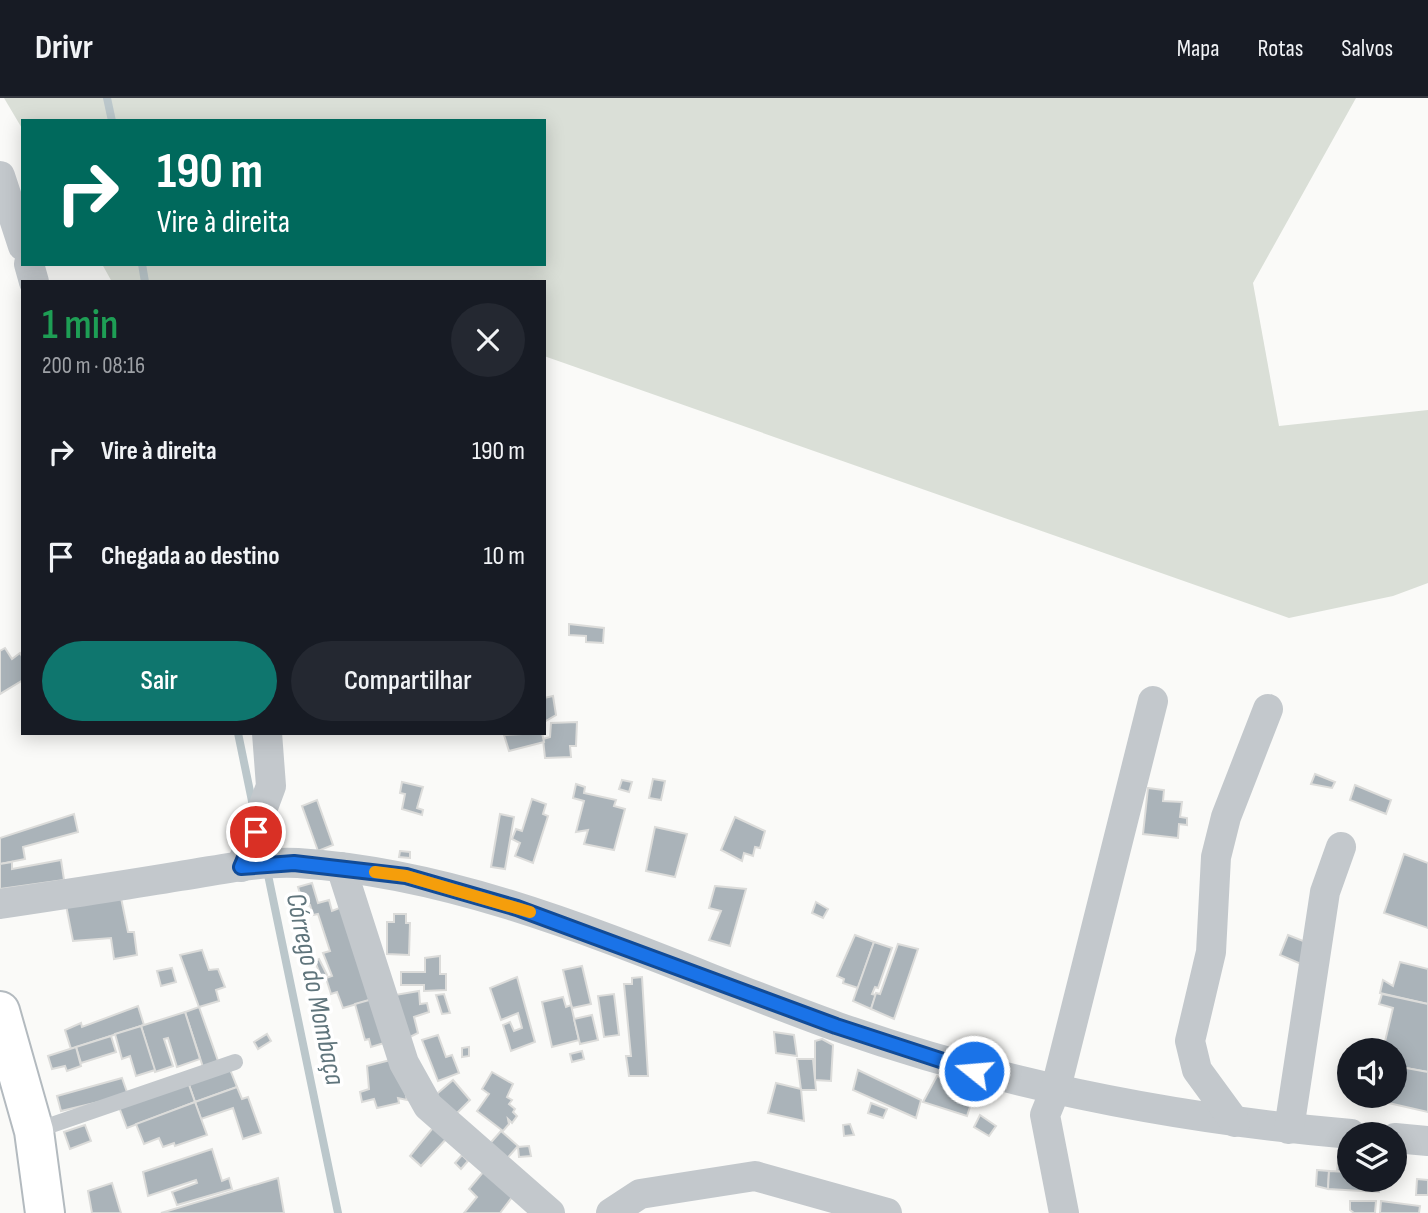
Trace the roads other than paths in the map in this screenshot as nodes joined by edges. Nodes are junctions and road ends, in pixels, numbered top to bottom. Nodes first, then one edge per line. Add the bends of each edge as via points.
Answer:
1 (0, 176) edge
2 (21, 240) edge
3 (1153, 701) dead end
4 (1268, 709) dead end
5 (267, 735) edge
6 (1341, 847) dead end
7 (241, 867) junction
8 (341, 867) junction
9 (0, 905) edge
10 (0, 1011) edge
11 (235, 1062) dead end
12 (1056, 1088) junction
13 (1235, 1122) junction
14 (1289, 1129) junction
15 (34, 1131) junction
16 (1337, 1133) edge
17 (1407, 1139) edge
18 (1428, 1141) edge
19 (45, 1213) edge
20 (550, 1213) edge
21 (611, 1213) edge
22 (887, 1213) edge
23 (1064, 1213) edge

1 - 2 street
3 - 12 street
4 - 13 street via 1226,817 1216,857 1211,952 1190,1041 1198,1070
5 - 7 street via 271,786
6 - 14 street via 1325,892
7 - 8 street via 294,863
7 - 9 street
8 - 12 street via 406,876 517,908 904,1049 974,1071
8 - 20 street via 404,1063 428,1106
10 - 15 main road
11 - 15 lane
12 - 13 street
12 - 23 street via 1045,1115
13 - 14 street
14 - 16 street
15 - 19 main road
17 - 18 street
21 - 22 street via 640,1194 755,1175

